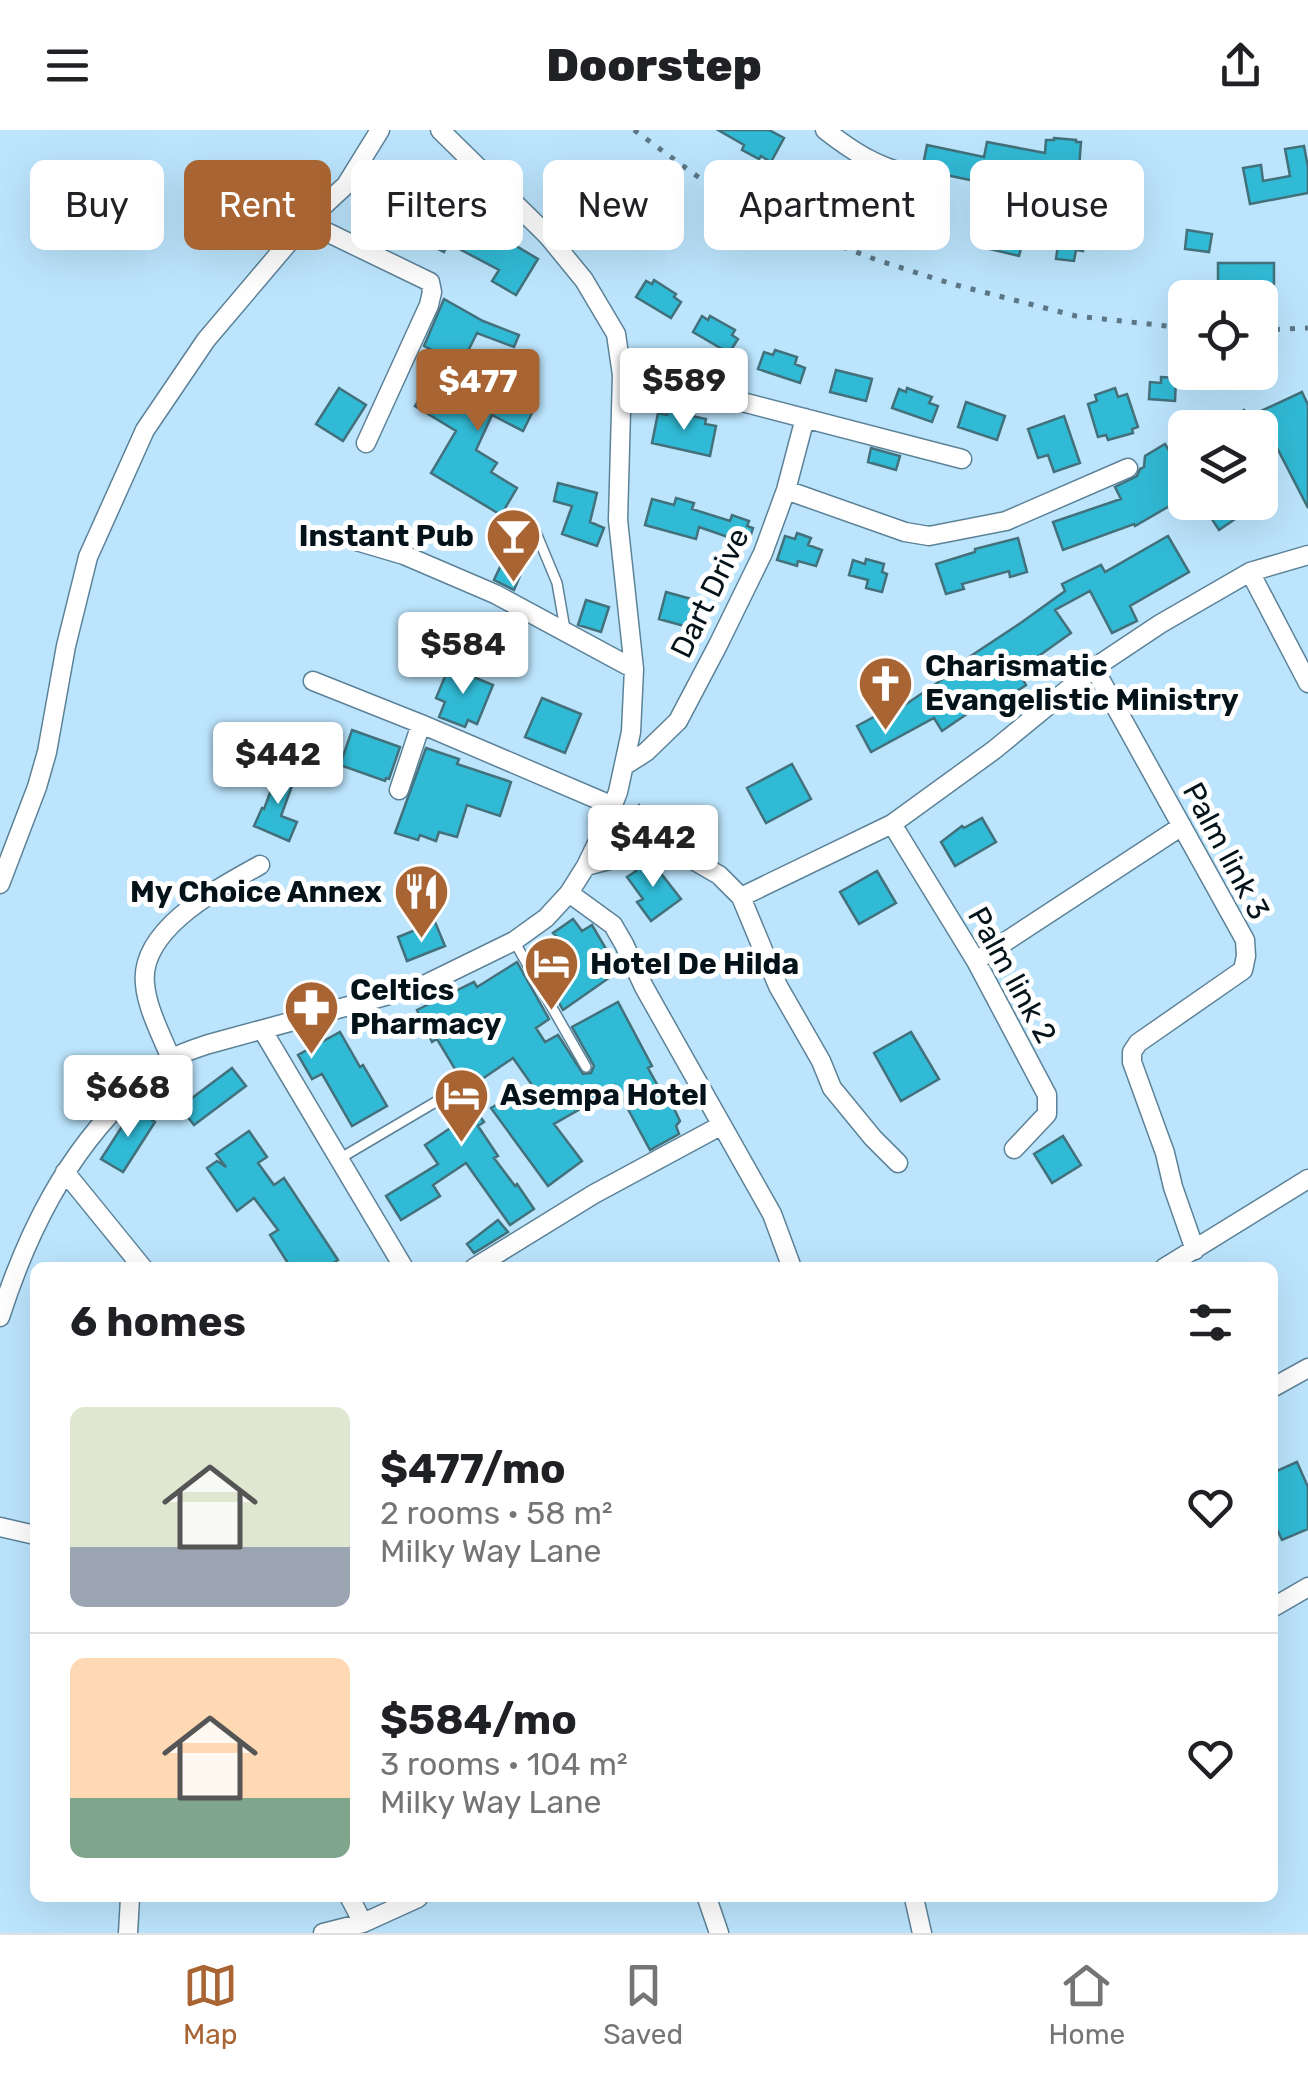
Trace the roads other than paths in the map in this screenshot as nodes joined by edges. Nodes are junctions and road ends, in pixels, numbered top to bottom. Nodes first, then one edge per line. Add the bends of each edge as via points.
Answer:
1 (380, 130) edge
2 (440, 130) edge
3 (825, 130) edge
4 (867, 160) edge
5 (331, 199) edge
6 (331, 234) edge
7 (282, 250) edge
8 (674, 384) dead end
9 (806, 418) junction
10 (366, 443) dead end
11 (962, 459) dead end
12 (1128, 468) dead end
13 (786, 490) junction
14 (532, 523) dead end
15 (353, 540) dead end
16 (1308, 554) edge
17 (1250, 572) junction
18 (566, 632) junction
19 (1094, 668) junction
20 (634, 669) junction
21 (312, 682) dead end
22 (1308, 684) edge
23 (421, 724) junction
24 (624, 766) junction
25 (399, 790) dead end
26 (613, 806) junction
27 (892, 824) junction
28 (1182, 826) junction
29 (260, 865) dead end
30 (586, 866) junction
31 (0, 884) edge
32 (568, 893) junction
33 (741, 897) junction
34 (514, 941) junction
35 (976, 961) junction
36 (263, 1030) junction
37 (172, 1059) junction
38 (586, 1068) dead end
39 (444, 1096) dead end
40 (722, 1124) junction
41 (1014, 1150) dead end
42 (339, 1160) junction
43 (898, 1163) dead end
44 (65, 1172) junction
45 (1308, 1179) edge
46 (1194, 1250) junction
47 (138, 1262) edge
48 (400, 1262) edge
49 (484, 1262) edge
50 (790, 1262) edge
51 (1174, 1262) edge
52 (0, 1318) edge
53 (1308, 1368) edge
54 (1278, 1385) edge
55 (0, 1527) edge
56 (30, 1534) edge
57 (1308, 1587) edge
58 (1278, 1604) edge
59 (130, 1902) edge
60 (352, 1902) edge
61 (409, 1902) edge
62 (708, 1902) edge
63 (915, 1902) edge
64 (364, 1923) junction
65 (128, 1933) edge
66 (323, 1933) edge
67 (719, 1933) edge
68 (922, 1933) edge

1 - 5 street
2 - 20 street via 548,236 616,334 622,375 618,520
3 - 4 street
6 - 10 street via 430,282 432,292
7 - 31 street via 206,340 145,430 88,557 38,786
8 - 9 street
9 - 11 street
9 - 13 street, Dart Drive
12 - 13 street via 1006,521 929,536
13 - 24 street, Dart Drive via 763,553 678,720
14 - 18 lane via 557,583
15 - 18 street via 453,575
16 - 17 street
17 - 19 street
17 - 22 street
18 - 20 street
19 - 27 street
19 - 28 street, Palm link 3
20 - 24 street
21 - 23 street
23 - 25 street
23 - 26 street
24 - 26 street
26 - 30 street
27 - 33 street
27 - 35 street, Palm link 2
28 - 35 street
28 - 46 street, Palm link 3 via 1245,940 1246,956 1243,970 1132,1052
29 - 37 street via 209,894 172,924 149,955 146,994
30 - 32 street
30 - 33 street via 647,850 670,852 719,875
32 - 34 street
32 - 40 street via 612,926
33 - 43 street via 832,1088
34 - 36 street via 422,986
34 - 38 lane
35 - 41 street, Palm link 2 via 1047,1096 1047,1114
36 - 37 street
36 - 42 street
37 - 44 street via 115,1109
39 - 42 lane
40 - 49 street
40 - 50 street via 772,1214
42 - 48 street
44 - 47 street
44 - 52 street via 20,1258
45 - 46 street
46 - 51 street
53 - 54 street
55 - 56 street
57 - 58 street
59 - 65 street
60 - 64 street
61 - 64 street
62 - 67 street
63 - 68 street
64 - 66 street

